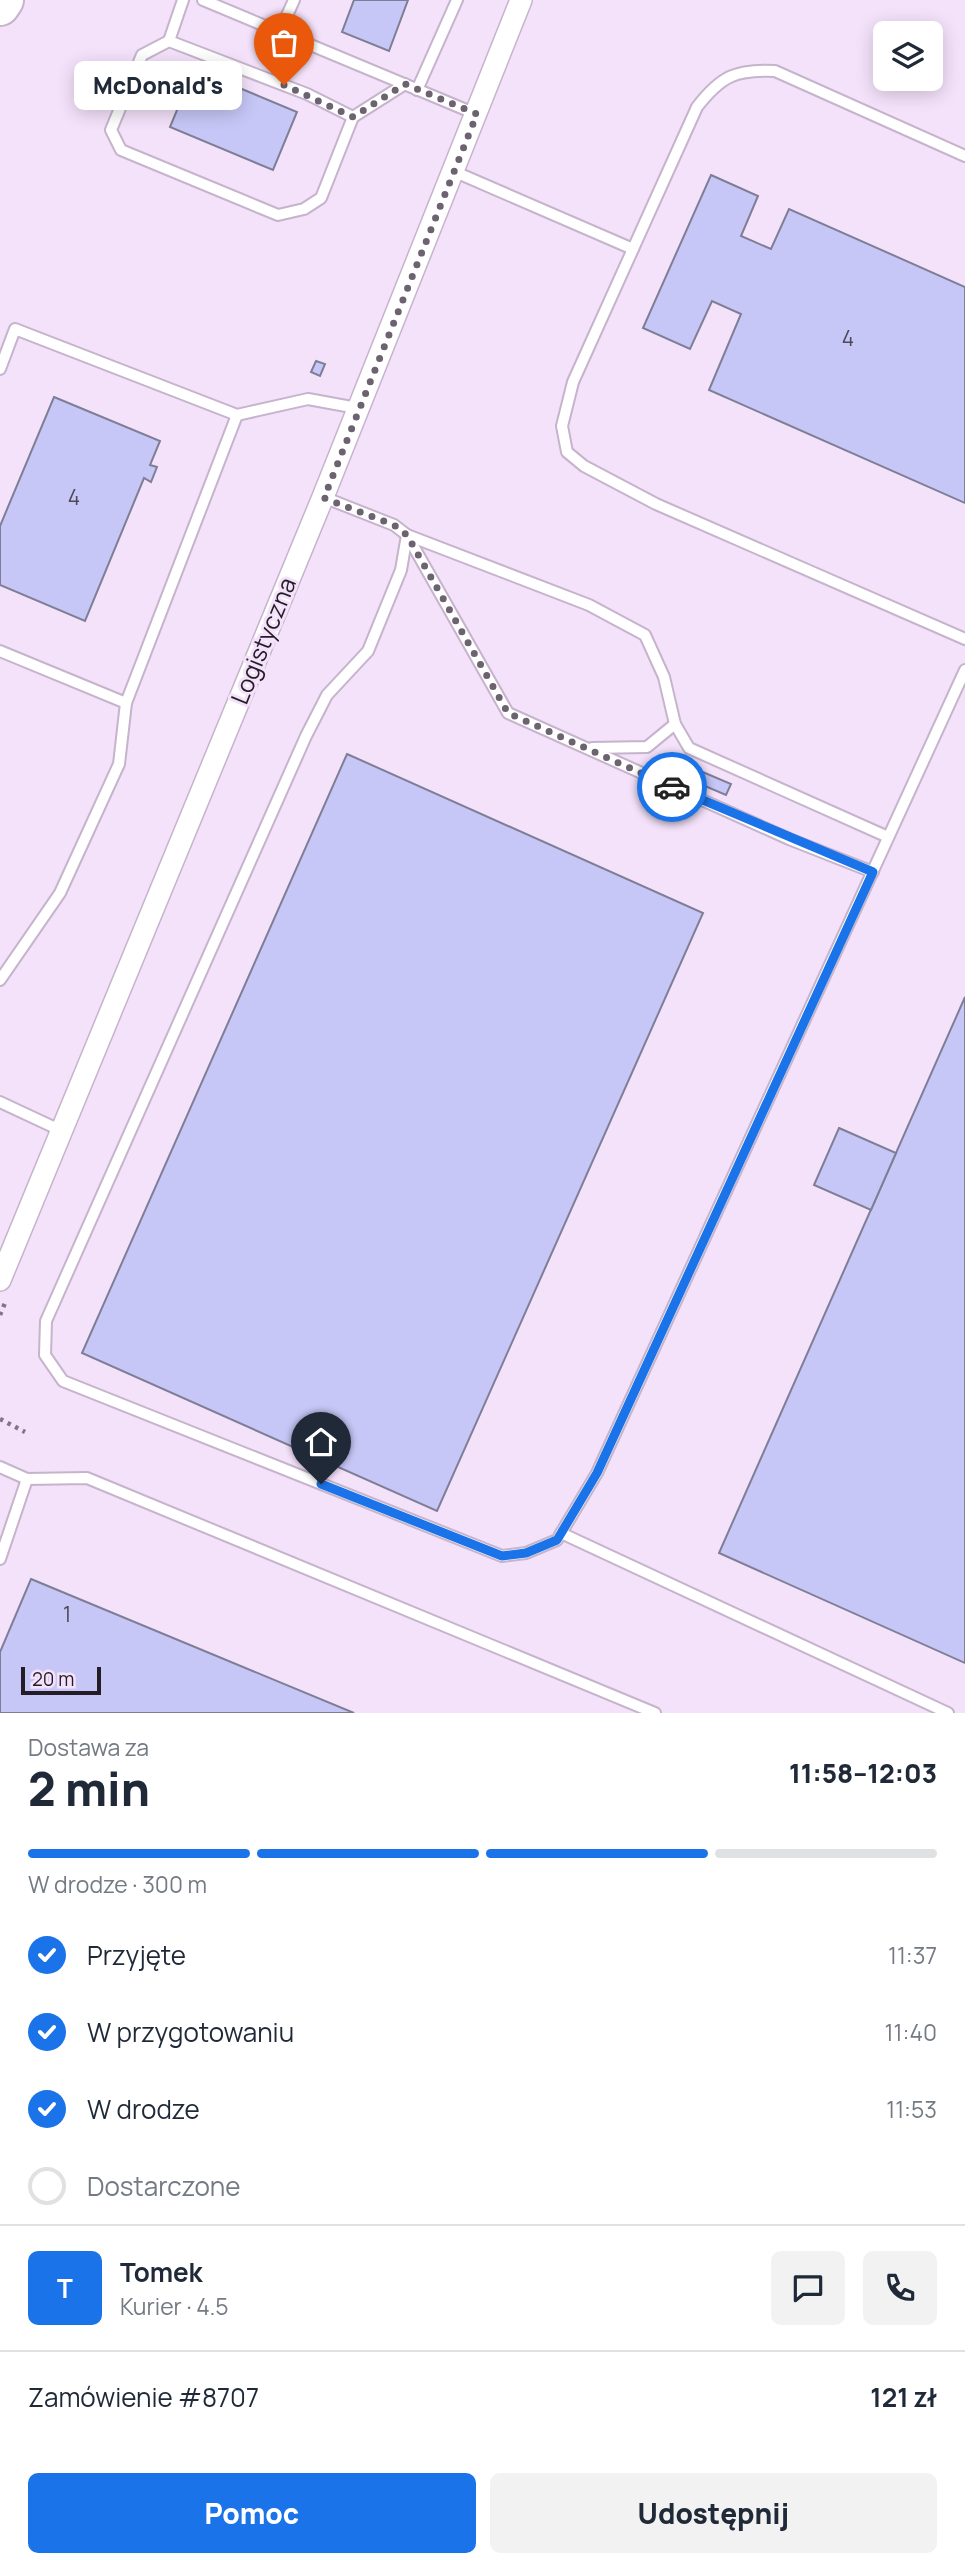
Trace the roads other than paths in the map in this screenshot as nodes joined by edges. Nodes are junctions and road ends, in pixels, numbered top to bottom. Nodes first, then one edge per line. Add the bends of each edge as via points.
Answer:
1 (4, 0) edge
2 (183, 0) edge
3 (203, 0) edge
4 (294, 0) edge
5 (457, 0) edge
6 (522, 0) edge
7 (0, 6) edge
8 (280, 31) junction
9 (169, 41) junction
10 (405, 84) junction
11 (417, 90) junction
12 (477, 114) junction
13 (353, 117) junction
14 (965, 156) edge
15 (453, 171) junction
16 (633, 249) junction
17 (0, 369) edge
18 (357, 408) junction
19 (237, 415) junction
20 (324, 498) junction
21 (407, 535) junction
22 (965, 639) edge
23 (0, 651) edge
24 (965, 670) edge
25 (126, 703) junction
26 (675, 724) junction
27 (587, 748) junction
28 (888, 838) junction
29 (873, 872) junction
30 (0, 980) edge
31 (0, 1102) edge
32 (62, 1130) junction
33 (0, 1280) edge
34 (0, 1467) edge
35 (27, 1479) junction
36 (561, 1533) junction
37 (0, 1559) edge
38 (655, 1713) edge
39 (948, 1713) edge

1 - 7 highway
2 - 9 lane
3 - 8 lane
4 - 8 lane
5 - 11 lane
6 - 12 street, Logistyczna
8 - 10 lane
9 - 13 lane via 307,94
9 - 13 lane via 142,55 111,130 121,150 278,215 304,209 321,198
10 - 11 lane
10 - 13 lane
11 - 12 lane
12 - 15 street, Logistyczna
14 - 16 lane via 775,71 750,70 715,84 697,107
15 - 16 lane
15 - 18 street, Logistyczna
16 - 22 lane via 573,382 562,426 568,452 584,466 656,504
17 - 19 lane via 15,329
18 - 19 lane via 308,399
18 - 20 street, Logistyczna
19 - 25 lane
20 - 21 lane via 394,525
20 - 32 street, Logistyczna
21 - 26 lane via 589,605 645,635 664,677
21 - 27 lane via 508,713
21 - 36 lane via 401,570 368,650 327,695 306,736 46,1321 45,1355 63,1381 502,1556 526,1553 557,1540
23 - 25 lane
24 - 28 lane
25 - 30 lane via 119,764 60,893
26 - 27 lane via 647,747
26 - 28 lane via 689,748
27 - 29 lane
28 - 29 lane
29 - 36 lane via 597,1473
31 - 32 lane
32 - 33 street, Logistyczna
34 - 35 lane
35 - 37 lane
35 - 38 lane via 87,1478
36 - 39 lane

